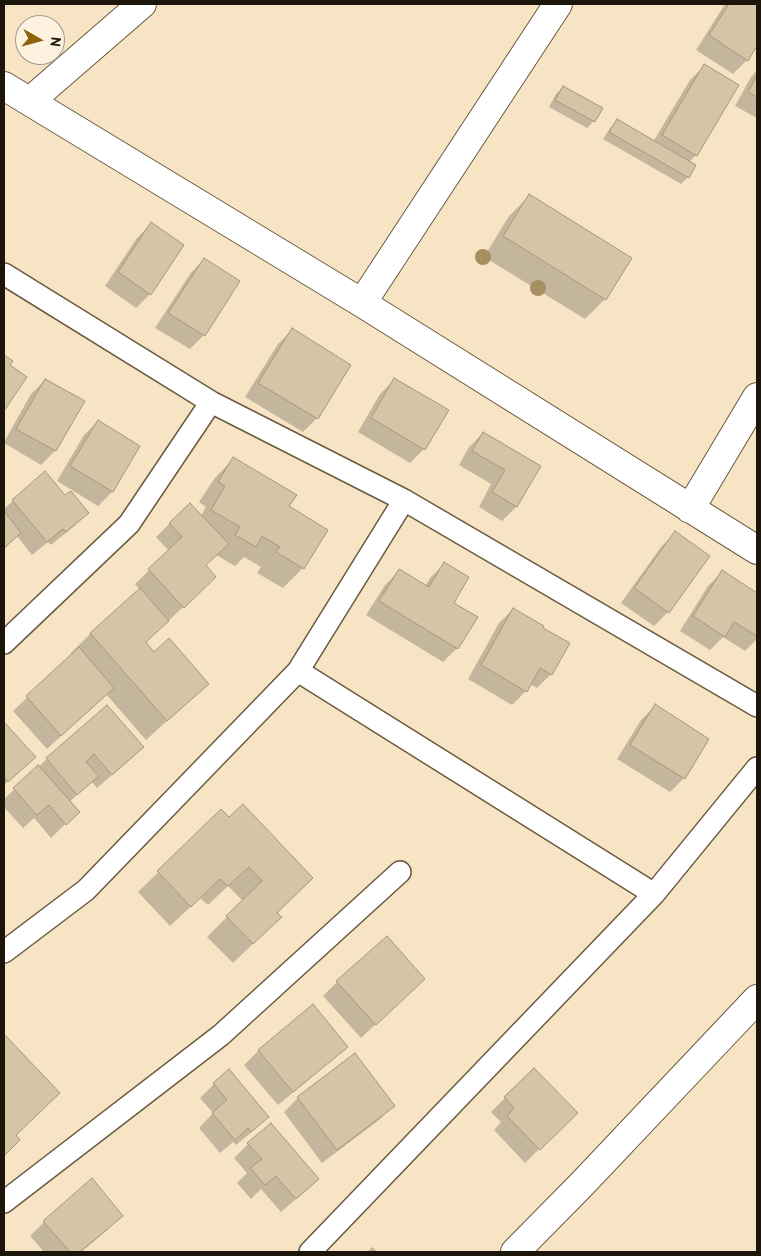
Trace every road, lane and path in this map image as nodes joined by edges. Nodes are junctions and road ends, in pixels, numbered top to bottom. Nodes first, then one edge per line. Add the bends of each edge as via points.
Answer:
1 (142, 4) edge
2 (558, 4) edge
3 (4, 86) edge
4 (30, 101) junction
5 (4, 274) edge
6 (362, 303) junction
7 (757, 397) edge
8 (211, 402) junction
9 (404, 500) junction
10 (690, 509) junction
11 (757, 550) edge
12 (4, 643) edge
13 (298, 671) junction
14 (757, 706) edge
15 (757, 768) edge
16 (400, 872) dead end
17 (654, 894) junction
18 (4, 952) edge
19 (757, 999) edge
20 (4, 1202) edge
21 (310, 1252) edge
22 (515, 1252) edge

1 - 4 street
2 - 6 street
3 - 4 street
4 - 6 street
5 - 8 lane
6 - 10 street
7 - 10 street
8 - 9 lane
8 - 12 lane via 129,524
9 - 13 lane
9 - 14 lane
10 - 11 street
13 - 17 lane
13 - 18 lane via 86,890
15 - 17 lane
16 - 20 lane via 221,1035
17 - 21 lane
19 - 22 street

